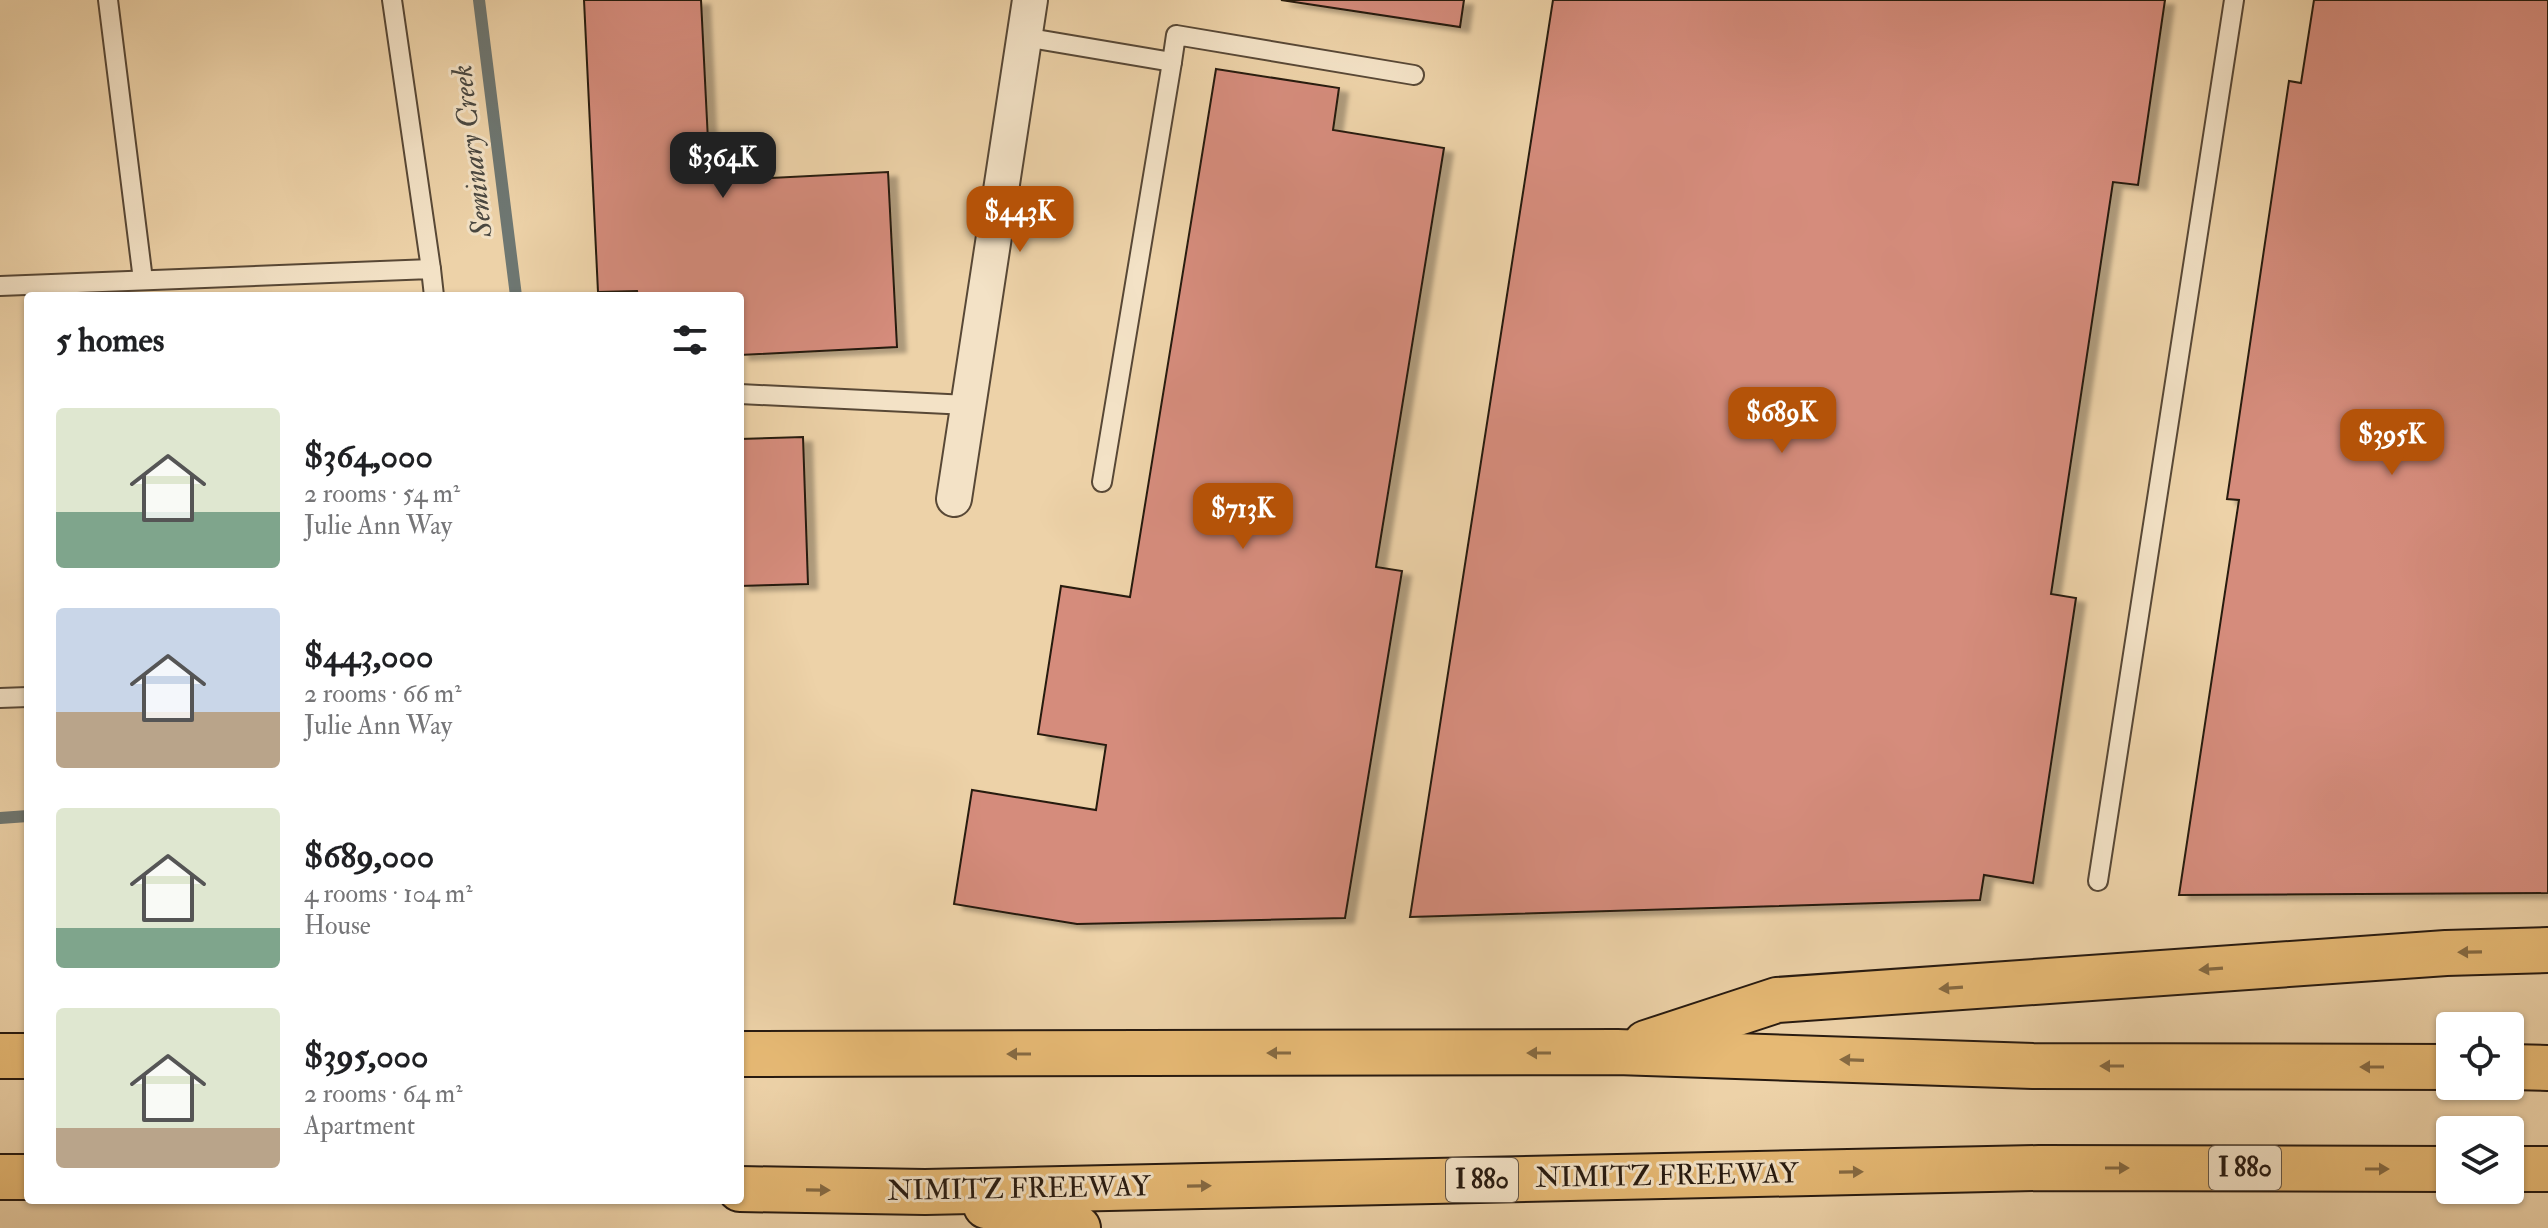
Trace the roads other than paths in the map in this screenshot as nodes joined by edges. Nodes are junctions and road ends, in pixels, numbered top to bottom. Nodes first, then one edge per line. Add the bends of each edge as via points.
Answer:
1 (108, 0) edge
2 (392, 0) edge
3 (1030, 0) edge
4 (2234, 0) edge
5 (1024, 37) junction
6 (1172, 62) junction
7 (1414, 75) dead end
8 (431, 269) junction
9 (143, 280) junction
10 (0, 286) edge
11 (434, 292) edge
12 (744, 394) edge
13 (968, 405) junction
14 (1102, 482) dead end
15 (954, 499) dead end
16 (24, 697) edge
17 (0, 698) edge
18 (2098, 881) dead end
19 (2548, 950) edge
20 (1617, 1052) junction
21 (744, 1054) edge
22 (0, 1056) edge
23 (24, 1056) edge
24 (2436, 1067) edge
25 (2524, 1067) edge
26 (2548, 1068) edge
27 (2436, 1169) edge
28 (2524, 1169) edge
29 (2548, 1169) edge
30 (0, 1177) edge
31 (24, 1177) edge
32 (744, 1189) edge
33 (925, 1192) junction
34 (1078, 1228) edge

1 - 9 lane
2 - 8 lane
3 - 5 street
4 - 18 lane
5 - 6 lane
5 - 13 street
6 - 7 lane via 1176,35
6 - 14 lane
8 - 9 lane
8 - 11 lane
9 - 10 lane
12 - 13 lane
13 - 15 street
16 - 17 lane
19 -> 20 highway via 1777,1000
20 -> 21 highway
24 -> 20 highway via 2033,1066
22 - 23 highway
25 - 26 highway
33 -> 27 highway, NIMITZ FREEWAY / I 880 via 2023,1168
28 - 29 highway
30 - 31 highway
32 -> 33 highway, NIMITZ FREEWAY / I 880
33 - 34 highway

